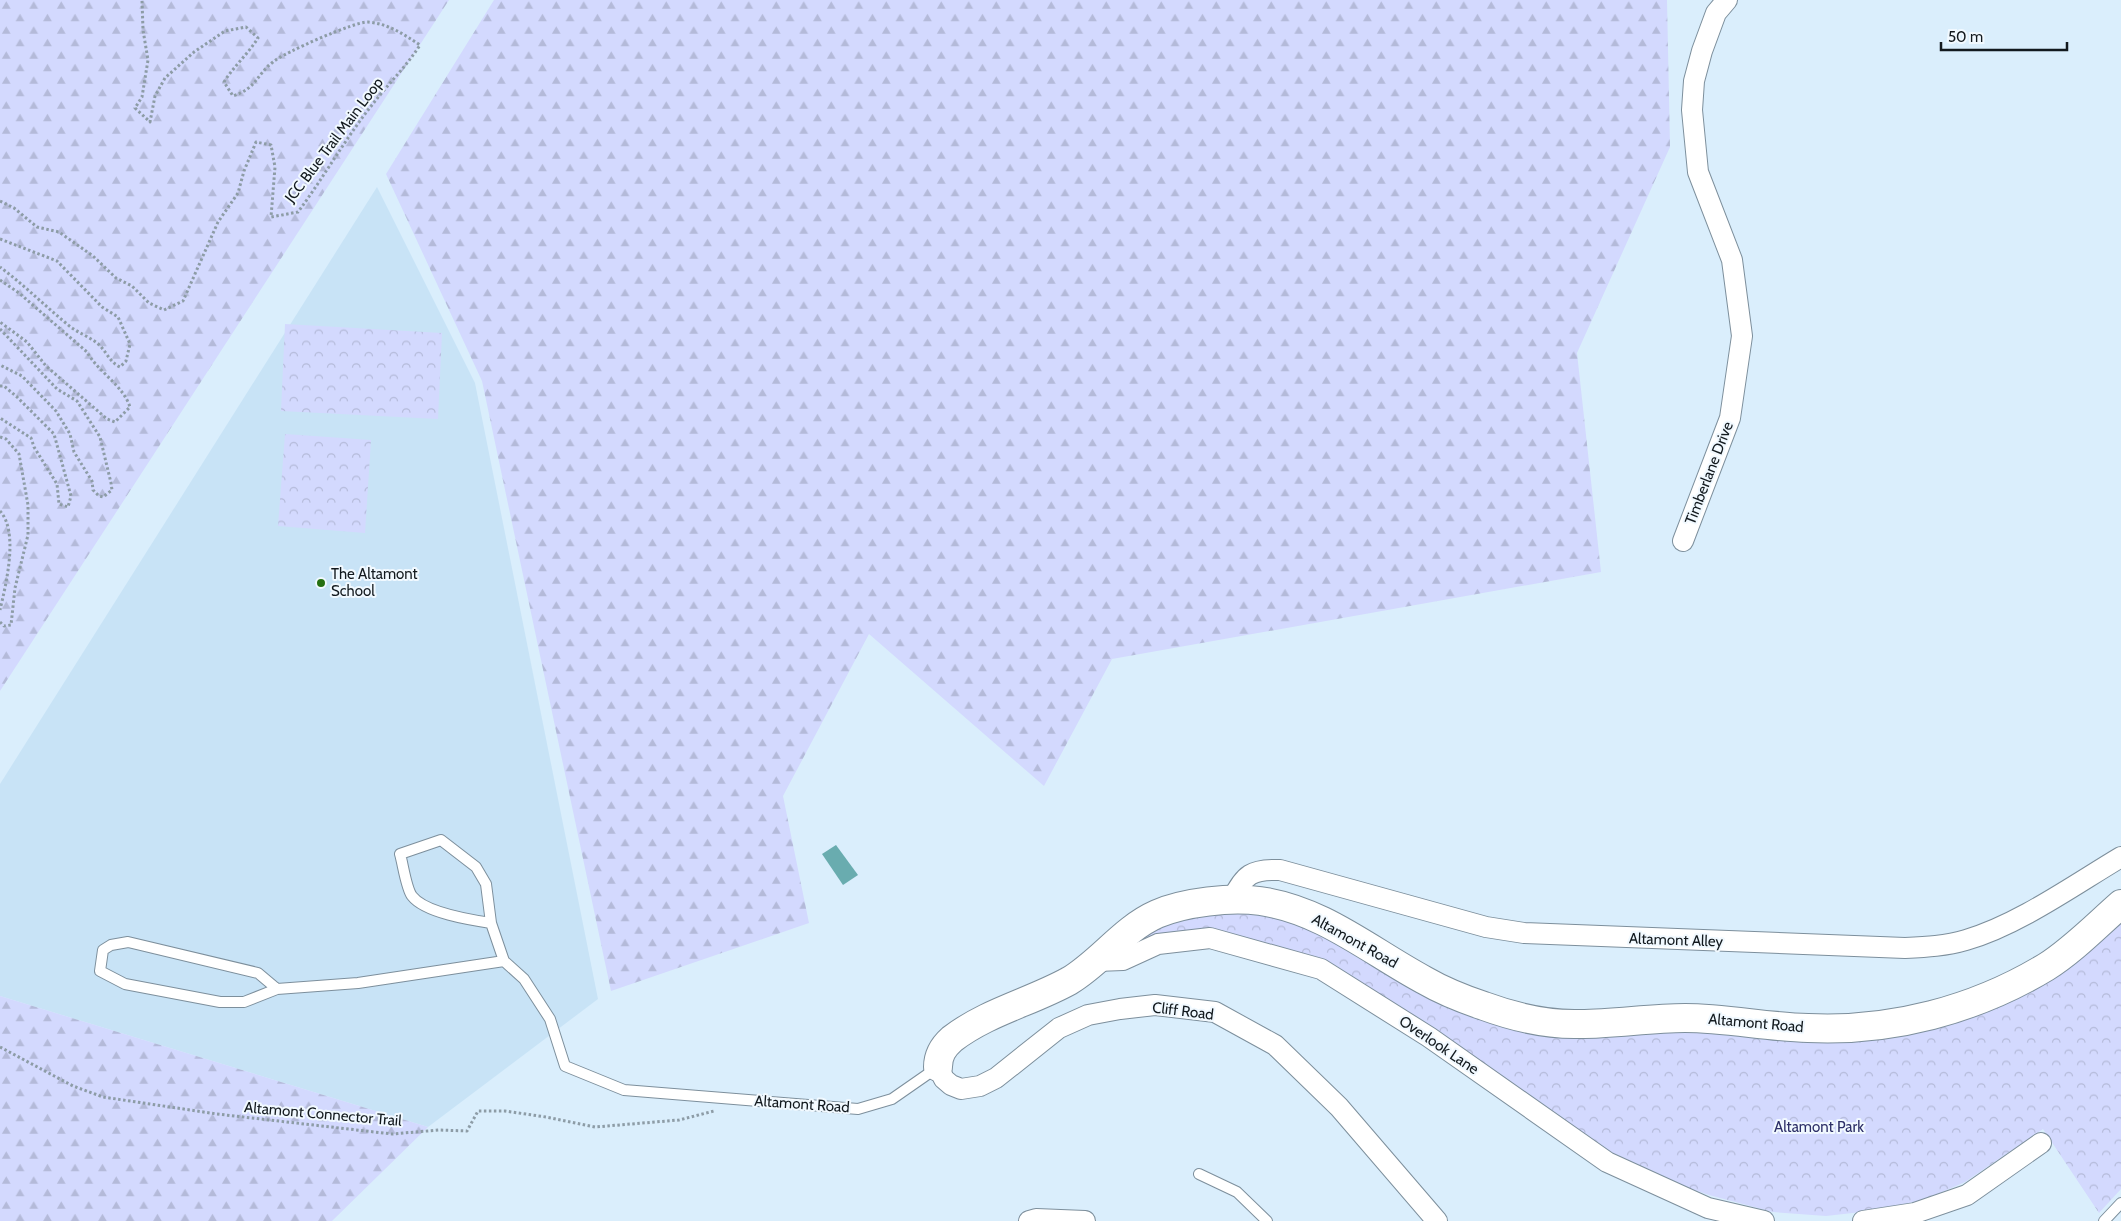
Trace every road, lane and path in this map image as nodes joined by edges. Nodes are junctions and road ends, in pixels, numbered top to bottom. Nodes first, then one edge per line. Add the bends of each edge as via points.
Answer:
1 (142, 0) edge
2 (1727, 0) edge
3 (0, 201) edge
4 (0, 239) edge
5 (0, 267) edge
6 (0, 280) edge
7 (0, 322) edge
8 (0, 329) edge
9 (0, 365) edge
10 (0, 386) edge
11 (0, 418) edge
12 (0, 437) edge
13 (0, 511) edge
14 (1683, 541) dead end
15 (0, 610) edge
16 (0, 622) edge
17 (2121, 857) edge
18 (1232, 900) junction
19 (2121, 904) edge
20 (492, 923) junction
21 (504, 961) junction
22 (1097, 961) junction
23 (277, 989) junction
24 (0, 1047) edge
25 (938, 1067) junction
26 (723, 1112) dead end
27 (2041, 1143) dead end
28 (1199, 1174) dead end
29 (2121, 1203) edge
30 (1064, 1220) edge
31 (1029, 1221) edge
32 (1085, 1221) edge
33 (1267, 1221) edge
34 (1437, 1221) edge
35 (1764, 1221) edge
36 (1863, 1221) edge
37 (2104, 1221) edge

1 - 3 path, JCC Blue Trail Main Loop via 148,60 142,98 135,108 150,122 155,96 165,78 194,52 225,31 246,27 258,38 224,82 233,96 246,91 273,61 366,22 393,27 420,45 408,64 372,104 298,212 271,217 275,167 271,146 256,142 238,193 218,222 183,301 164,310 149,303 132,286 116,278 93,256 59,232 37,227
2 - 14 street, Timberlane Drive via 1716,13 1702,51 1694,81 1692,110 1698,172 1732,260 1742,336 1730,418
4 - 5 path via 57,261 102,306 118,317 130,344 126,361 120,367 113,364 97,343 70,326
6 - 7 path via 87,352 127,398 130,407 115,422 107,419 46,366 27,342
8 - 9 path via 57,389 77,401 94,425 111,483 109,494 103,497 93,490 92,481 74,452 70,434 56,411 22,376
10 - 11 path via 17,397 54,434 71,496 68,507 59,504 57,484 30,438
12 - 16 path via 6,439 19,454 28,505 28,535 15,588 12,625 4,626
13 - 15 path via 10,533 7,576
17 - 18 street, Altamont Alley via 1998,928 1948,944 1905,948 1524,933 1486,926 1280,870 1260,870 1247,876
18 - 19 street, Altamont Road via 1261,901 1320,918 1453,995 1524,1018 1579,1024 1712,1018 1809,1028 1905,1022 1983,999 2045,967
18 - 22 street, Altamont Road via 1159,913 1126,934
20 - 20 lane via 466,920 423,905 411,895 400,854 441,840 476,867 483,878
20 - 21 lane
21 - 23 lane via 358,983
21 - 25 lane, Altamont Road via 524,979 550,1019 565,1066 624,1090 858,1109 892,1100
22 - 25 street, Altamont Road via 1070,980 994,1014 954,1037 938,1058
22 - 35 street, Overlook Lane via 1123,960 1158,944 1210,938 1321,969 1429,1036 1607,1162 1708,1208
23 - 23 lane via 244,1002 220,1002 125,984 100,971 103,950 128,942 258,973
24 - 26 path, Altamont Connector Trail via 73,1086 103,1097 392,1134 467,1131 478,1111 513,1112 594,1127 679,1120 714,1111
25 - 34 street, Cliff Road via 951,1085 962,1089 980,1086 996,1078 1059,1028 1088,1015 1155,1005 1215,1012 1276,1045 1339,1107
27 - 36 street via 1967,1195 1915,1212
28 - 33 lane via 1237,1192
29 - 37 lane
30 - 31 street
30 - 32 street

